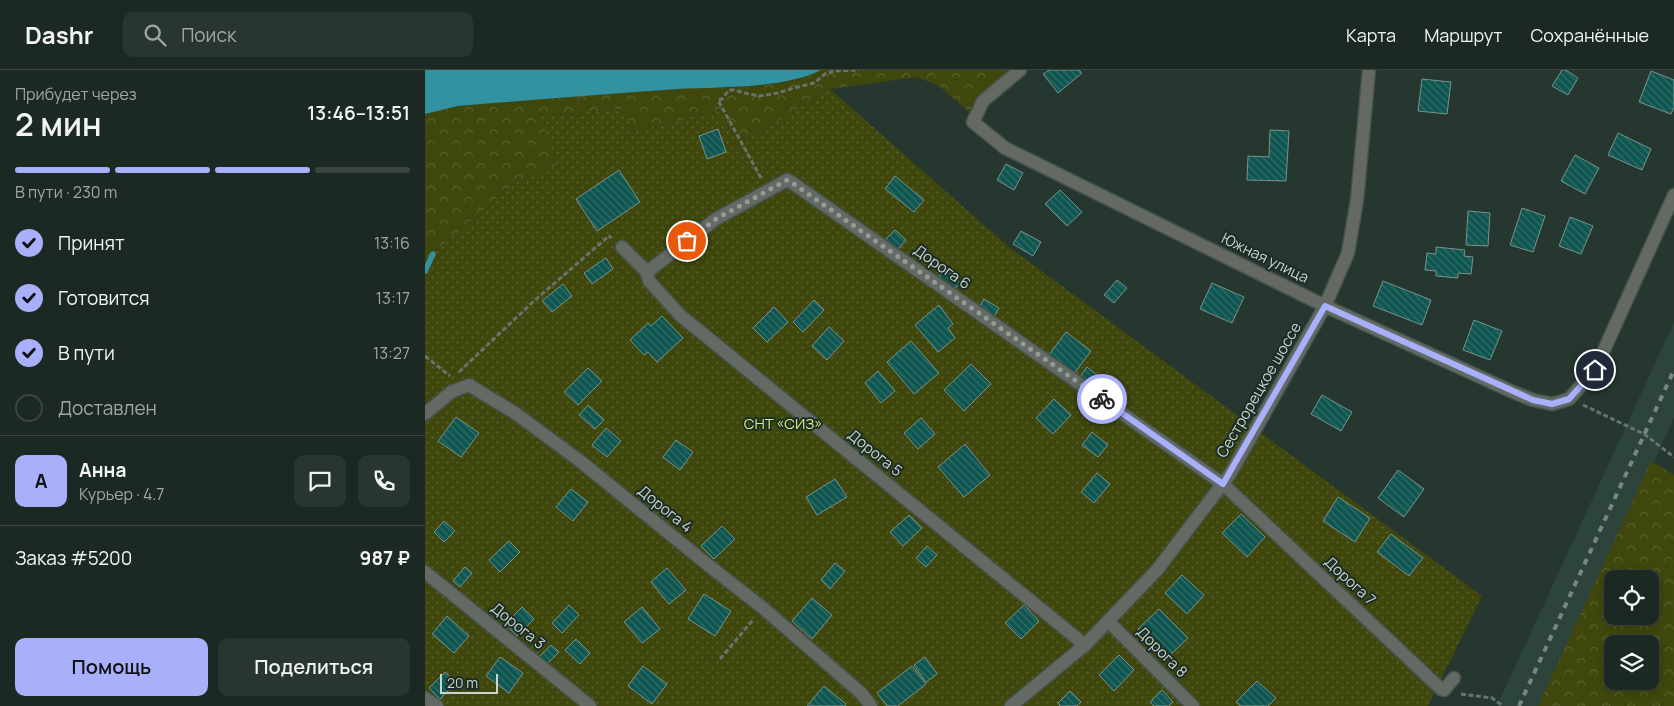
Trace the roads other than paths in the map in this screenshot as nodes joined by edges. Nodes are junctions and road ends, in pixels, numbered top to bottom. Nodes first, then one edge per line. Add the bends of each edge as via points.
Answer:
1 (1020, 70) edge
2 (1369, 70) edge
3 (1674, 195) edge
4 (622, 247) dead end
5 (648, 277) junction
6 (1325, 306) junction
7 (425, 414) edge
8 (1223, 484) junction
9 (425, 572) edge
10 (1108, 621) junction
11 (1085, 646) junction
12 (1454, 678) dead end
13 (425, 698) edge
14 (437, 706) edge
15 (590, 706) edge
16 (871, 706) edge
17 (1011, 706) edge
18 (1193, 706) edge

1 - 6 street, Южная улица via 983,101 973,122 1005,148
2 - 6 street, Сестрорецкое шоссе via 1349,254
3 - 6 street, Южная улица via 1595,370 1569,399 1552,404 1533,400
4 - 5 street, Дорога 5
5 - 8 street, Дорога 6 via 716,219 787,180
5 - 11 street, Дорога 5 via 681,316
6 - 8 street, Сестрорецкое шоссе
7 - 16 street, Дорога 4 via 451,392 469,385 515,414 580,461 763,608 861,693
8 - 10 street, Сестрорецкое шоссе via 1157,570
8 - 12 street, Дорога 7 via 1438,686 1445,690
9 - 15 street, Дорога 3
10 - 11 street, Сестрорецкое шоссе
10 - 18 street, Дорога 8
11 - 17 street, Сестрорецкое шоссе
13 - 14 street

